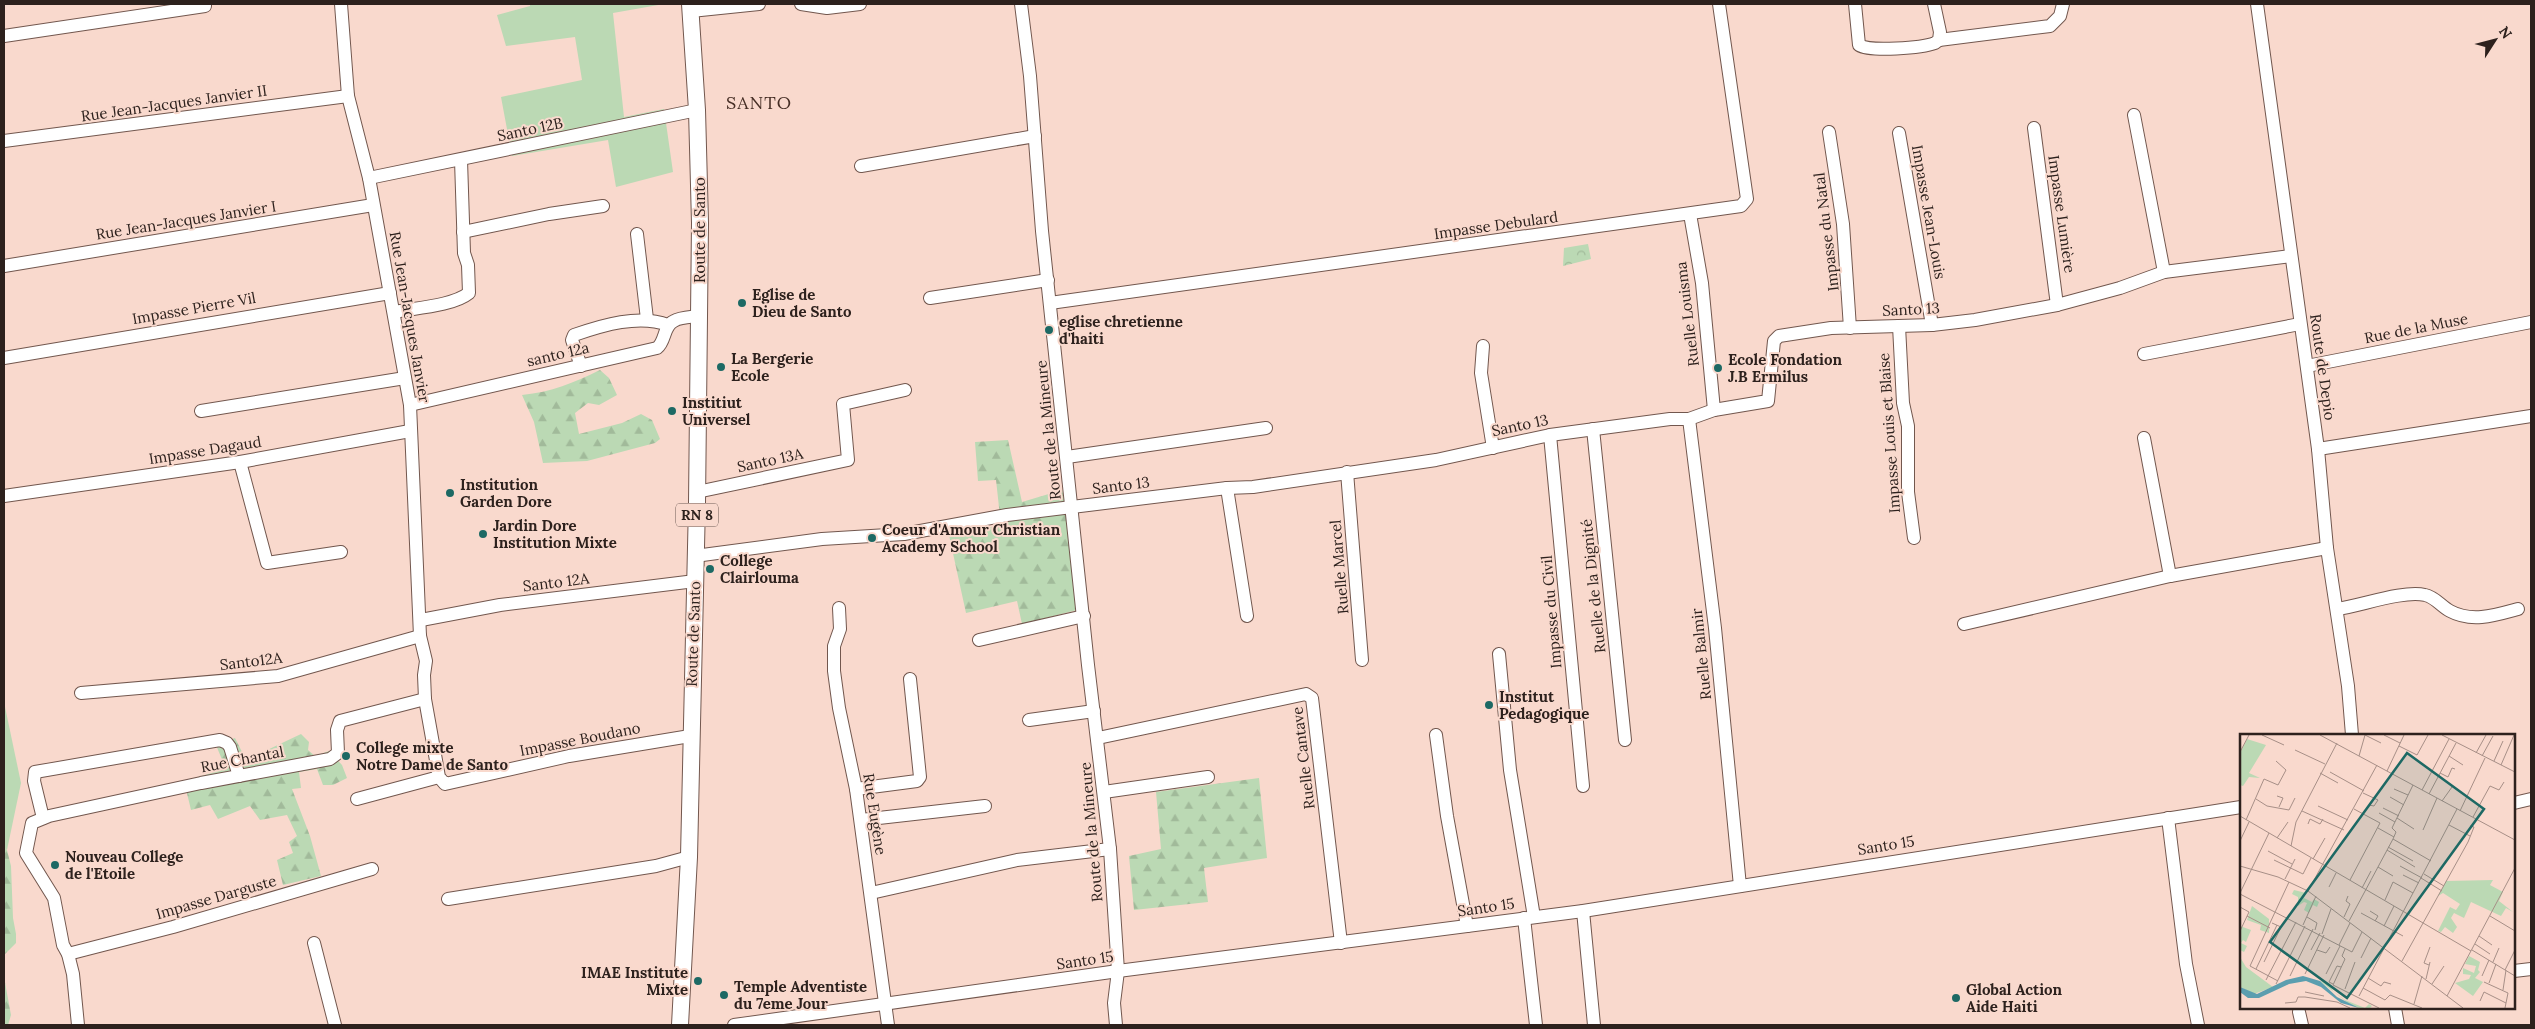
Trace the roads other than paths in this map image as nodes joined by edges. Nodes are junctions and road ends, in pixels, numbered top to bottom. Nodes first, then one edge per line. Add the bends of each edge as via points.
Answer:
1 (205, 4) edge
2 (341, 4) edge
3 (759, 4) edge
4 (801, 4) edge
5 (860, 4) edge
6 (1021, 4) edge
7 (1719, 4) edge
8 (1855, 4) edge
9 (1934, 4) edge
10 (2063, 4) edge
11 (2257, 4) edge
12 (691, 8) edge
13 (4, 36) edge
14 (1939, 40) junction
15 (348, 96) junction
16 (697, 110) junction
17 (2134, 115) dead end
18 (2034, 128) dead end
19 (1829, 132) dead end
20 (1899, 134) dead end
21 (1035, 136) junction
22 (4, 141) edge
23 (461, 160) junction
24 (861, 166) dead end
25 (369, 178) junction
26 (373, 205) junction
27 (603, 206) dead end
28 (1690, 214) junction
29 (463, 232) junction
30 (637, 234) dead end
31 (2291, 256) junction
32 (4, 266) edge
33 (2164, 272) junction
34 (1048, 280) junction
35 (390, 293) junction
36 (930, 298) dead end
37 (1050, 303) junction
38 (2057, 305) junction
39 (394, 312) junction
40 (698, 316) junction
41 (647, 319) junction
42 (2531, 322) edge
43 (2300, 324) junction
44 (668, 325) junction
45 (1932, 325) junction
46 (1899, 326) junction
47 (1850, 328) junction
48 (1483, 346) dead end
49 (2144, 354) dead end
50 (4, 358) edge
51 (582, 366) junction
52 (2307, 366) junction
53 (405, 378) junction
54 (905, 390) dead end
55 (410, 405) junction
56 (1714, 410) junction
57 (201, 411) dead end
58 (2531, 416) edge
59 (1689, 418) junction
60 (1266, 428) dead end
61 (1593, 429) junction
62 (410, 431) junction
63 (1550, 435) junction
64 (2144, 438) dead end
65 (1493, 448) junction
66 (2318, 449) junction
67 (1068, 457) junction
68 (240, 462) junction
69 (1347, 472) junction
70 (1226, 488) junction
71 (697, 492) junction
72 (4, 496) edge
73 (1072, 507) junction
74 (1914, 538) dead end
75 (2327, 548) junction
76 (341, 552) dead end
77 (695, 556) junction
78 (2170, 576) junction
79 (695, 581) junction
80 (839, 608) dead end
81 (2337, 609) junction
82 (2518, 609) dead end
83 (1084, 616) junction
84 (1247, 616) dead end
85 (421, 620) junction
86 (1964, 624) dead end
87 (420, 636) junction
88 (979, 640) dead end
89 (1499, 654) dead end
90 (1362, 660) dead end
91 (910, 679) dead end
92 (82, 694) dead end
93 (425, 699) junction
94 (1094, 711) junction
95 (1029, 720) dead end
96 (2352, 734) edge
97 (1436, 735) dead end
98 (690, 736) junction
99 (1098, 738) junction
100 (1625, 740) dead end
101 (239, 776) junction
102 (440, 777) junction
103 (1208, 777) dead end
104 (1583, 786) dead end
105 (856, 789) junction
106 (1104, 792) junction
107 (357, 799) dead end
108 (2531, 799) edge
109 (2515, 803) edge
110 (984, 806) dead end
111 (2240, 807) edge
112 (2168, 818) junction
113 (861, 820) junction
114 (38, 821) junction
115 (1110, 849) junction
116 (689, 856) junction
117 (372, 869) dead end
118 (1740, 886) junction
119 (870, 893) junction
120 (448, 899) dead end
121 (1583, 911) junction
122 (1529, 917) junction
123 (1467, 926) junction
124 (314, 943) dead end
125 (1341, 943) junction
126 (68, 954) junction
127 (2531, 969) edge
128 (1118, 971) junction
129 (2515, 971) edge
130 (886, 1004) junction
131 (2395, 1009) edge
132 (2299, 1012) dead end
133 (78, 1025) edge
134 (335, 1025) edge
135 (680, 1025) edge
136 (734, 1025) edge
137 (888, 1025) edge
138 (1116, 1025) edge
139 (1536, 1025) edge
140 (1594, 1025) edge
141 (2198, 1025) edge
142 (2302, 1025) edge
143 (2398, 1025) edge

1 - 13 street
2 - 15 street, Rue Jean-Jacques Janvier
3 - 12 street
4 - 5 street via 827,8
6 - 21 street, Route de la Mineure
7 - 28 street, Impasse Debulard via 1747,199 1741,206
8 - 14 street via 1858,38 1862,47 1899,48 1931,45
9 - 14 street
10 - 14 street via 2060,16 2050,26
11 - 31 street, Route de Depio
12 - 16 main road, Route de Santo / RN 8
15 - 22 street, Rue Jean-Jacques Janvier II
15 - 25 street, Rue Jean-Jacques Janvier
16 - 23 street, Santo 12B
16 - 40 main road, Route de Santo / RN 8
17 - 33 street
18 - 38 street, Impasse Lumière
19 - 47 street, Impasse du Natal via 1843,224
20 - 45 street, Impasse Jean-Louis
21 - 24 street
21 - 34 street, Route de la Mineure
23 - 25 street, Santo 12B
23 - 29 street
25 - 26 street, Rue Jean-Jacques Janvier
26 - 32 street, Rue Jean-Jacques Janvier I
26 - 35 street, Rue Jean-Jacques Janvier
27 - 29 street
28 - 37 street, Impasse Debulard
28 - 56 street, Ruelle Louisma via 1702,283
29 - 39 street via 469,293 463,298
30 - 41 street
31 - 33 street, Santo 13
31 - 43 street, Route de Depio
33 - 38 street, Santo 13
34 - 36 street
34 - 37 street, Route de la Mineure
35 - 39 street, Rue Jean-Jacques Janvier
35 - 50 street, Impasse Pierre Vil
37 - 67 street, Route de la Mineure
38 - 45 street, Santo 13
39 - 53 street, Rue Jean-Jacques Janvier
40 - 44 street via 674,320
40 - 71 main road, Route de Santo / RN 8
41 - 44 street
41 - 51 street via 574,335 572,340
42 - 52 street, Rue de la Muse
43 - 49 street
43 - 52 street, Route de Depio
44 - 51 street, santo 12a via 658,348
45 - 46 street, Santo 13
46 - 47 street, Santo 13
46 - 74 street, Impasse Louis et Blaise via 1902,394 1908,426 1908,492
47 - 56 street, Santo 13 via 1831,328 1776,338 1768,401
48 - 65 street via 1481,373
51 - 55 street, santo 12a
52 - 66 street, Route de Depio
53 - 55 street, Rue Jean-Jacques Janvier
53 - 57 street
54 - 71 street, Santo 13A via 843,404 848,460
55 - 62 street, Rue Jean-Jacques Janvier
56 - 59 street, Santo 13
58 - 66 street
59 - 61 street, Santo 13
59 - 118 street, Ruelle Balmir via 1717,647
60 - 67 street
61 - 63 street, Santo 13
61 - 100 street, Ruelle de la Dignité
62 - 68 street, Impasse Dagaud
62 - 85 street, Rue Jean-Jacques Janvier
63 - 65 street, Santo 13
63 - 104 street, Impasse du Civil
64 - 78 street
65 - 69 street, Santo 13 via 1391,468
66 - 75 street, Route de Depio
67 - 73 street, Route de la Mineure
68 - 72 street, Impasse Dagaud
68 - 76 street via 267,564
69 - 70 street, Santo 13 via 1253,487
69 - 90 street, Ruelle Marcel
70 - 73 street, Santo 13
70 - 84 street
71 - 77 main road, Route de Santo / RN 8
73 - 77 street, Santo 13 via 904,534 822,538
73 - 83 street, Route de la Mineure
75 - 78 street
75 - 81 street, Route de Depio
77 - 79 main road, Route de Santo / RN 8
78 - 86 street
79 - 85 street, Santo 12A via 500,605
79 - 98 main road, Route de Santo / RN 8
80 - 105 street, Rue Eugène via 840,629 834,646 834,671
81 - 82 street via 2411,594 2434,598 2460,616 2475,618
81 - 96 street, Route de Depio
83 - 88 street
83 - 94 street, Route de la Mineure
85 - 87 street, Rue Jean-Jacques Janvier
87 - 92 street, Santo12A via 278,676
87 - 93 street, Rue Jean-Jacques Janvier via 426,661
89 - 122 street
91 - 105 street via 920,777 917,781
93 - 101 street, Rue Chantal via 340,721 338,753 330,759
93 - 102 street
94 - 95 street
94 - 99 street, Route de la Mineure
97 - 123 street via 1446,816
98 - 102 street, Impasse Boudano via 569,756 445,784
98 - 116 main road, Route de Santo / RN 8
99 - 106 street, Route de la Mineure
99 - 125 street, Ruelle Cantave via 1310,695
101 - 114 street, Rue Chantal
101 - 114 street via 230,747 220,740 35,772
102 - 107 street
103 - 106 street
105 - 113 street, Rue Eugène
106 - 115 street, Route de la Mineure
108 - 109 street
110 - 113 street
111 - 112 street, Santo 15
112 - 118 street, Santo 15
112 - 141 street via 2186,964
113 - 119 street, Rue Eugène
114 - 126 street via 26,853 54,898 62,945
115 - 119 street via 1000,863
115 - 128 street, Route de la Mineure
116 - 120 street via 656,866
116 - 135 main road, Route de Santo / RN 8
117 - 126 street, Impasse Darguste
118 - 121 street, Santo 15
119 - 130 street, Rue Eugène
121 - 122 street, Santo 15
121 - 140 street
122 - 123 street, Santo 15
122 - 139 street
123 - 125 street, Santo 15
124 - 134 street
125 - 128 street, Santo 15
126 - 133 street
127 - 129 street
128 - 130 street, Santo 15
128 - 138 street, Route de la Mineure via 1114,1003
130 - 136 street, Santo 15
130 - 137 street, Rue Eugène
131 - 143 street
132 - 142 street

